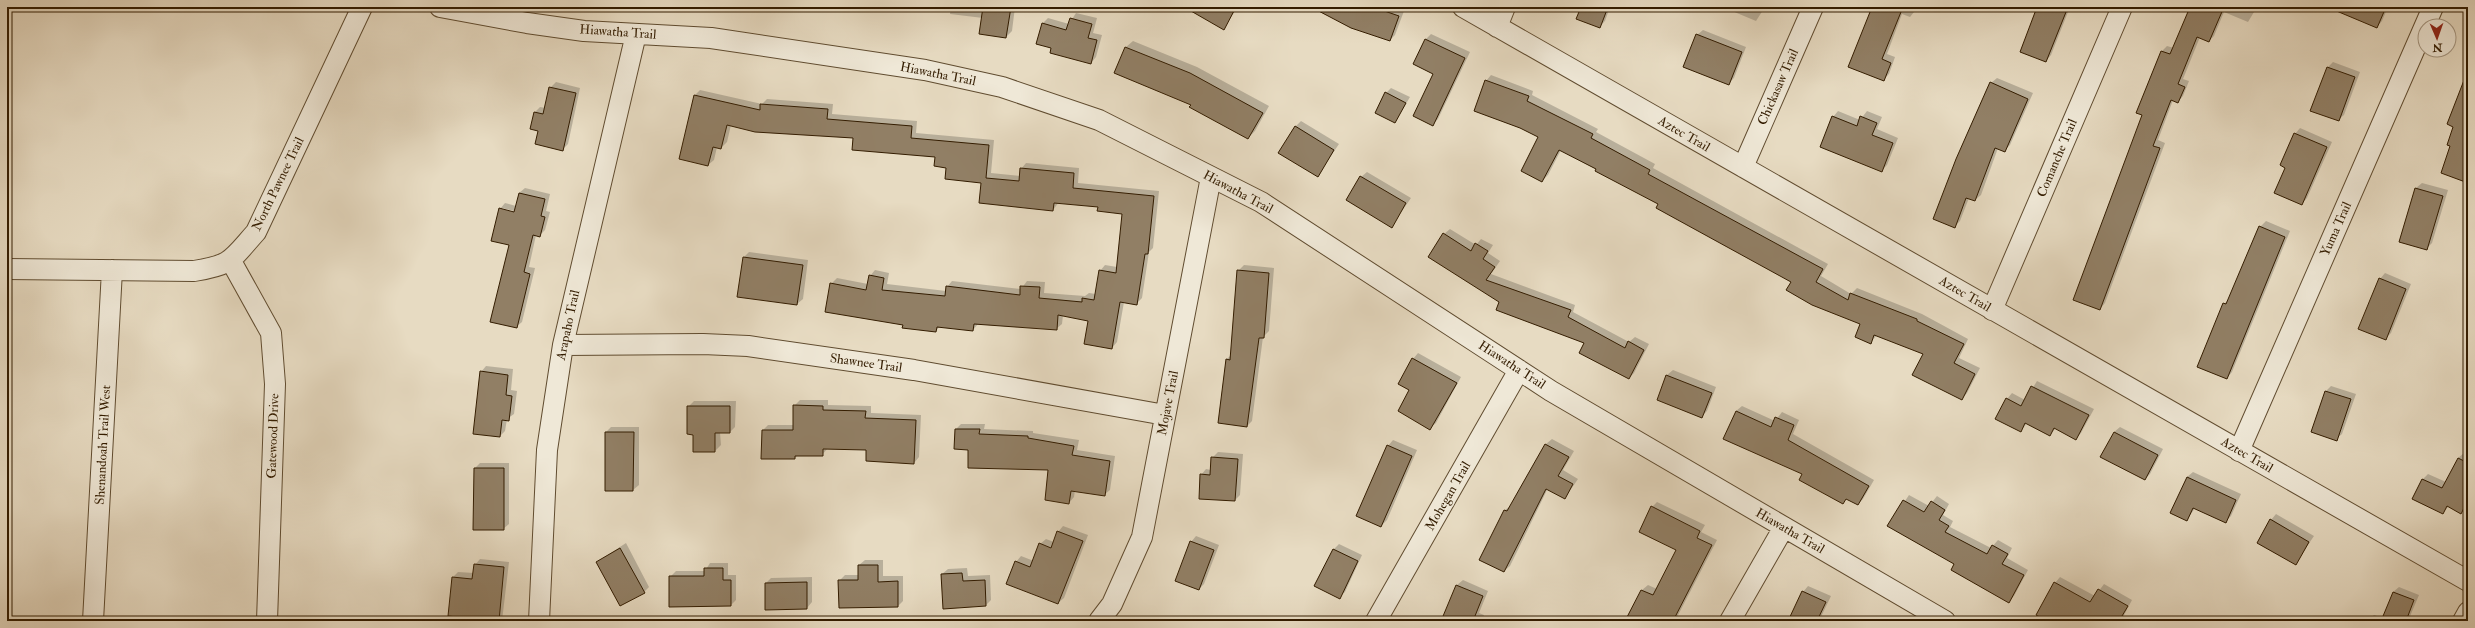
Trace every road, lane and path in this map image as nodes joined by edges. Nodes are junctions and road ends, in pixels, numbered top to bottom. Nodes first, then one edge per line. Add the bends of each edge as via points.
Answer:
1 (362, 7) edge
2 (440, 7) edge
3 (1463, 7) edge
4 (1505, 7) edge
5 (1813, 7) edge
6 (2122, 7) edge
7 (2433, 7) edge
8 (1497, 26) junction
9 (636, 34) junction
10 (1743, 168) junction
11 (1211, 176) junction
12 (231, 261) junction
13 (7, 268) edge
14 (112, 270) junction
15 (1992, 310) junction
16 (563, 345) junction
17 (1519, 370) junction
18 (1166, 415) junction
19 (2239, 451) junction
20 (1784, 527) junction
21 (2468, 581) edge
22 (2468, 612) edge
23 (93, 621) edge
24 (267, 621) edge
25 (539, 621) edge
26 (1099, 621) edge
27 (1376, 621) edge
28 (1730, 621) edge
29 (1945, 621) edge
30 (2463, 621) edge

1 - 12 street, North Pawnee Trail via 256,232
2 - 9 street, Hiawatha Trail via 584,31
3 - 8 street, Aztec Trail
4 - 8 street
5 - 10 street, Chickasaw Trail
6 - 15 street, Comanche Trail
7 - 19 street, Yuma Trail
8 - 10 street, Aztec Trail
9 - 11 street, Hiawatha Trail via 711,38 925,70 1002,87 1099,120
9 - 16 street, Arapaho Trail
10 - 15 street, Aztec Trail
11 - 17 street, Hiawatha Trail via 1261,202
11 - 18 street, Mojave Trail
12 - 14 street, North Pawnee Trail via 219,267 194,271
12 - 24 street, Gatewood Drive via 271,334 274,384
13 - 14 street, North Pawnee Trail
14 - 23 street, Shenandoah Trail West
15 - 19 street, Aztec Trail
16 - 18 street, Shawnee Trail via 748,346 922,371
16 - 25 street, Arapaho Trail via 547,450
17 - 20 street, Hiawatha Trail
17 - 27 street, Mohegan Trail
18 - 26 street, Mojave Trail via 1142,537 1112,604
19 - 21 street, Aztec Trail
20 - 28 street
20 - 29 street, Hiawatha Trail
22 - 30 street

